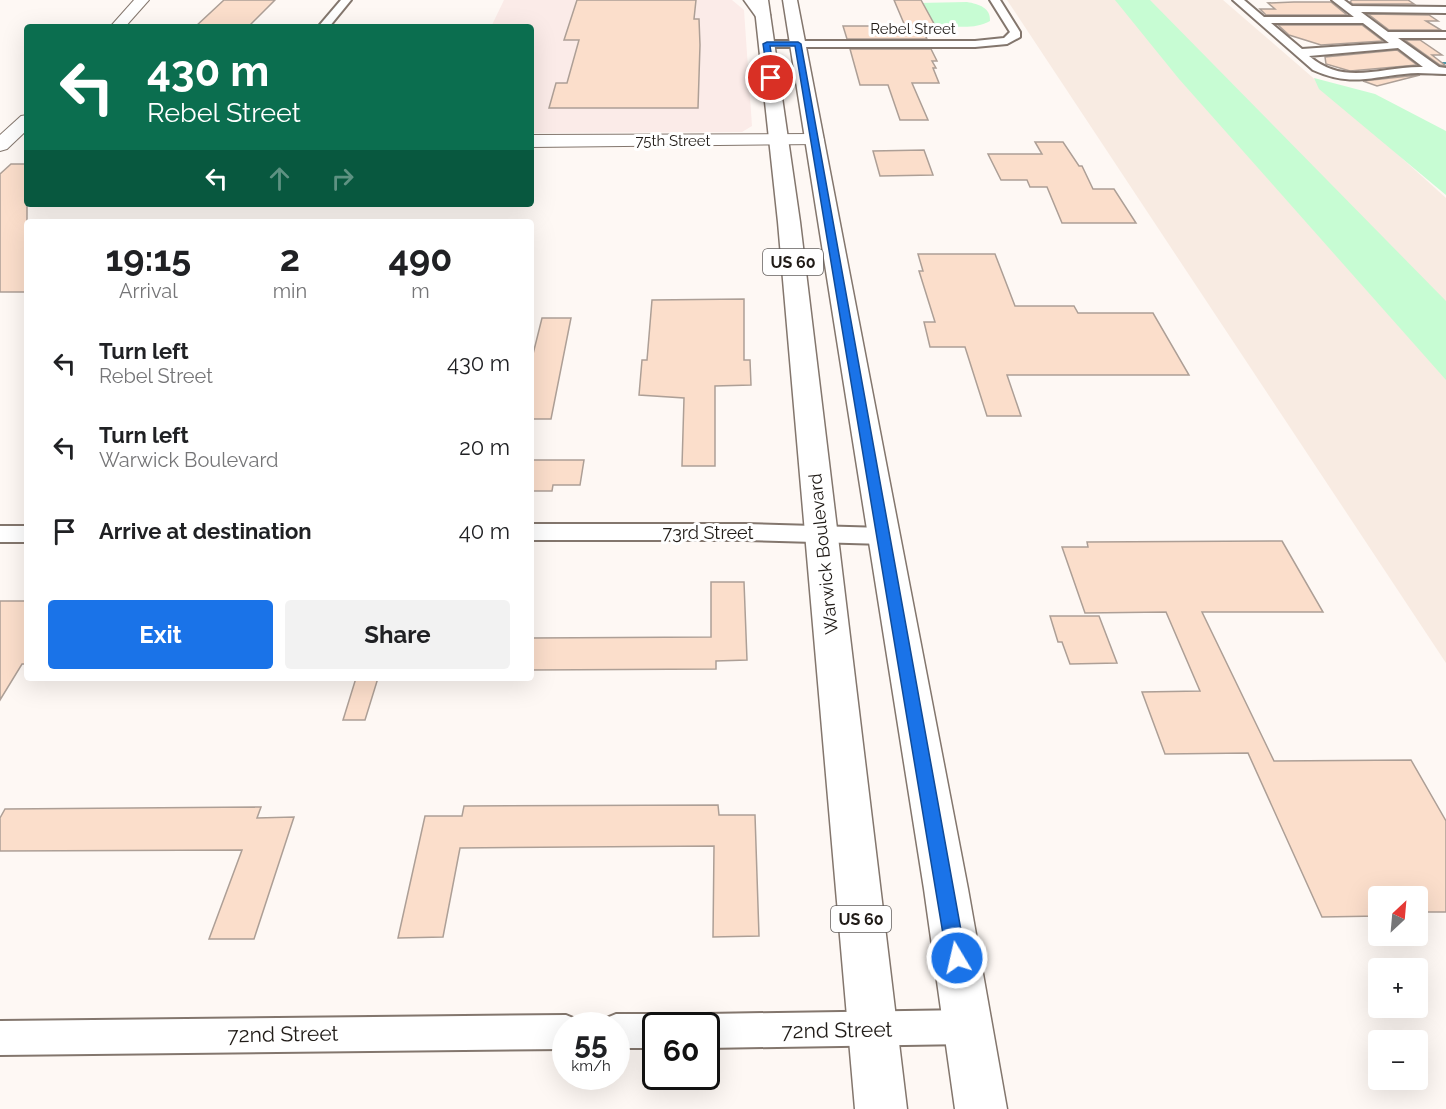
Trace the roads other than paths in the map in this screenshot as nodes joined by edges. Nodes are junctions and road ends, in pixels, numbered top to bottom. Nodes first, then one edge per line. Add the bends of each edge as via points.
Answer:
1 (142, 0) edge
2 (346, 0) edge
3 (751, 0) edge
4 (790, 0) edge
5 (995, 0) edge
6 (1238, 0) edge
7 (1337, 0) edge
8 (762, 7) edge
9 (1350, 9) junction
10 (1446, 10) edge
11 (1261, 20) junction
12 (1365, 20) junction
13 (120, 24) edge
14 (326, 24) edge
15 (1386, 35) junction
16 (1446, 35) edge
17 (767, 44) junction
18 (798, 44) junction
19 (1400, 45) junction
20 (1300, 53) junction
21 (1440, 70) edge
22 (1440, 85) dead end
23 (24, 123) edge
24 (815, 140) junction
25 (534, 141) edge
26 (780, 141) junction
27 (24, 143) edge
28 (1, 144) edge
29 (534, 532) edge
30 (0, 534) edge
31 (24, 534) edge
32 (821, 534) junction
33 (884, 536) junction
34 (968, 1027) junction
35 (872, 1030) junction
36 (720, 1031) edge
37 (552, 1032) edge
38 (0, 1038) edge
39 (881, 1109) edge
40 (981, 1109) edge

1 - 13 street
2 - 14 street
3 - 8 main road
4 - 18 main road, US 60
5 - 18 street, Rebel Street via 1016,32 1013,39 975,44
6 - 11 street
7 - 9 street
8 - 17 main road, Warwick Boulevard / US 60
9 - 10 street
9 - 12 street
11 - 12 street
11 - 20 street
12 - 15 street
15 - 16 street
15 - 19 street
17 - 18 street, Rebel Street
17 - 26 main road, Warwick Boulevard / US 60
18 - 24 main road, US 60
19 - 20 street
19 - 21 street
20 - 21 street via 1317,68 1341,76
21 - 22 street via 1431,71 1430,75
23 - 28 street
24 - 26 street, 75th Street
24 - 33 main road, US 60
25 - 26 street, 75th Street
26 - 32 main road, Warwick Boulevard / US 60
27 - 28 street
29 - 32 street, 73rd Street
30 - 31 street
32 - 33 street, 73rd Street
32 - 35 main road, Warwick Boulevard / US 60
33 - 34 main road, US 60
34 - 35 street, 72nd Street
34 - 40 main road, US 60
35 - 36 street, 72nd Street
35 - 39 main road, Warwick Boulevard / US 60
37 - 38 street, 72nd Street

